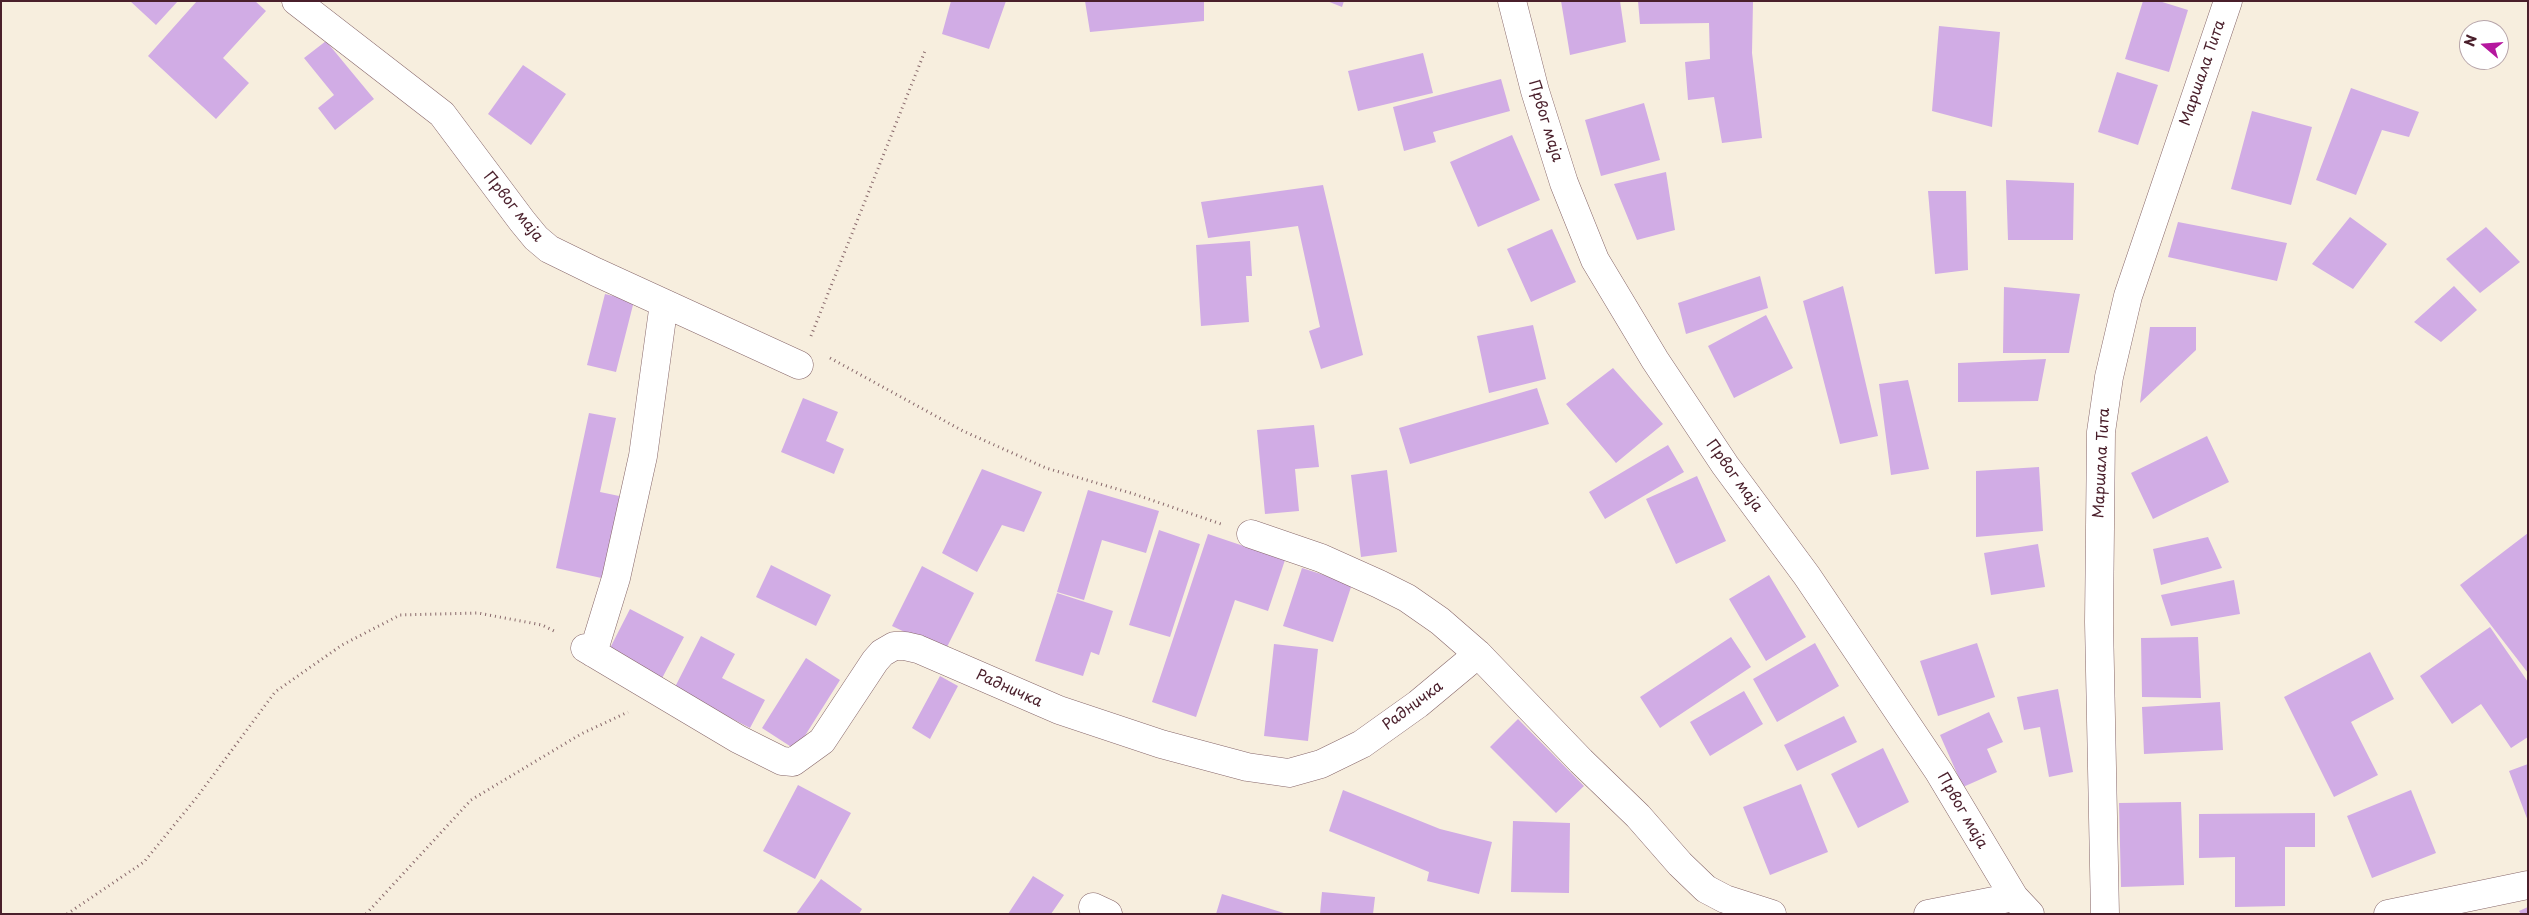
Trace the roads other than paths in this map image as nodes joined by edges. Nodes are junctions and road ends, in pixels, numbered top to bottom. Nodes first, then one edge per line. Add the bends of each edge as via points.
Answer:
1 (296, 1) edge
2 (1512, 1) edge
3 (2228, 1) edge
4 (664, 303) junction
5 (803, 356) road end
6 (1250, 534) road end
7 (1478, 654) junction
8 (2528, 885) edge
9 (2022, 905) edge
10 (1756, 912) edge
11 (1928, 914) edge
12 (2105, 914) edge
13 (2388, 914) edge

1 - 4 street, Првог маја via 442,114 536,238 549,249
2 - 9 street, Првог маја via 1534,91 1561,174 1595,260 1719,457 1807,576 1939,772
3 - 12 street, Маршала Тита via 2128,296 2108,377 2101,432 2099,622
4 - 5 street, Првог маја
4 - 7 street, Радничка via 643,456 616,578 589,650 782,761 793,762 822,741 882,653 894,646 918,649 1059,710 1161,744 1247,766 1289,772 1321,764 1362,744 1418,704
6 - 7 street via 1321,558 1408,598
7 - 10 street via 1706,889
8 - 13 street
9 - 11 street

